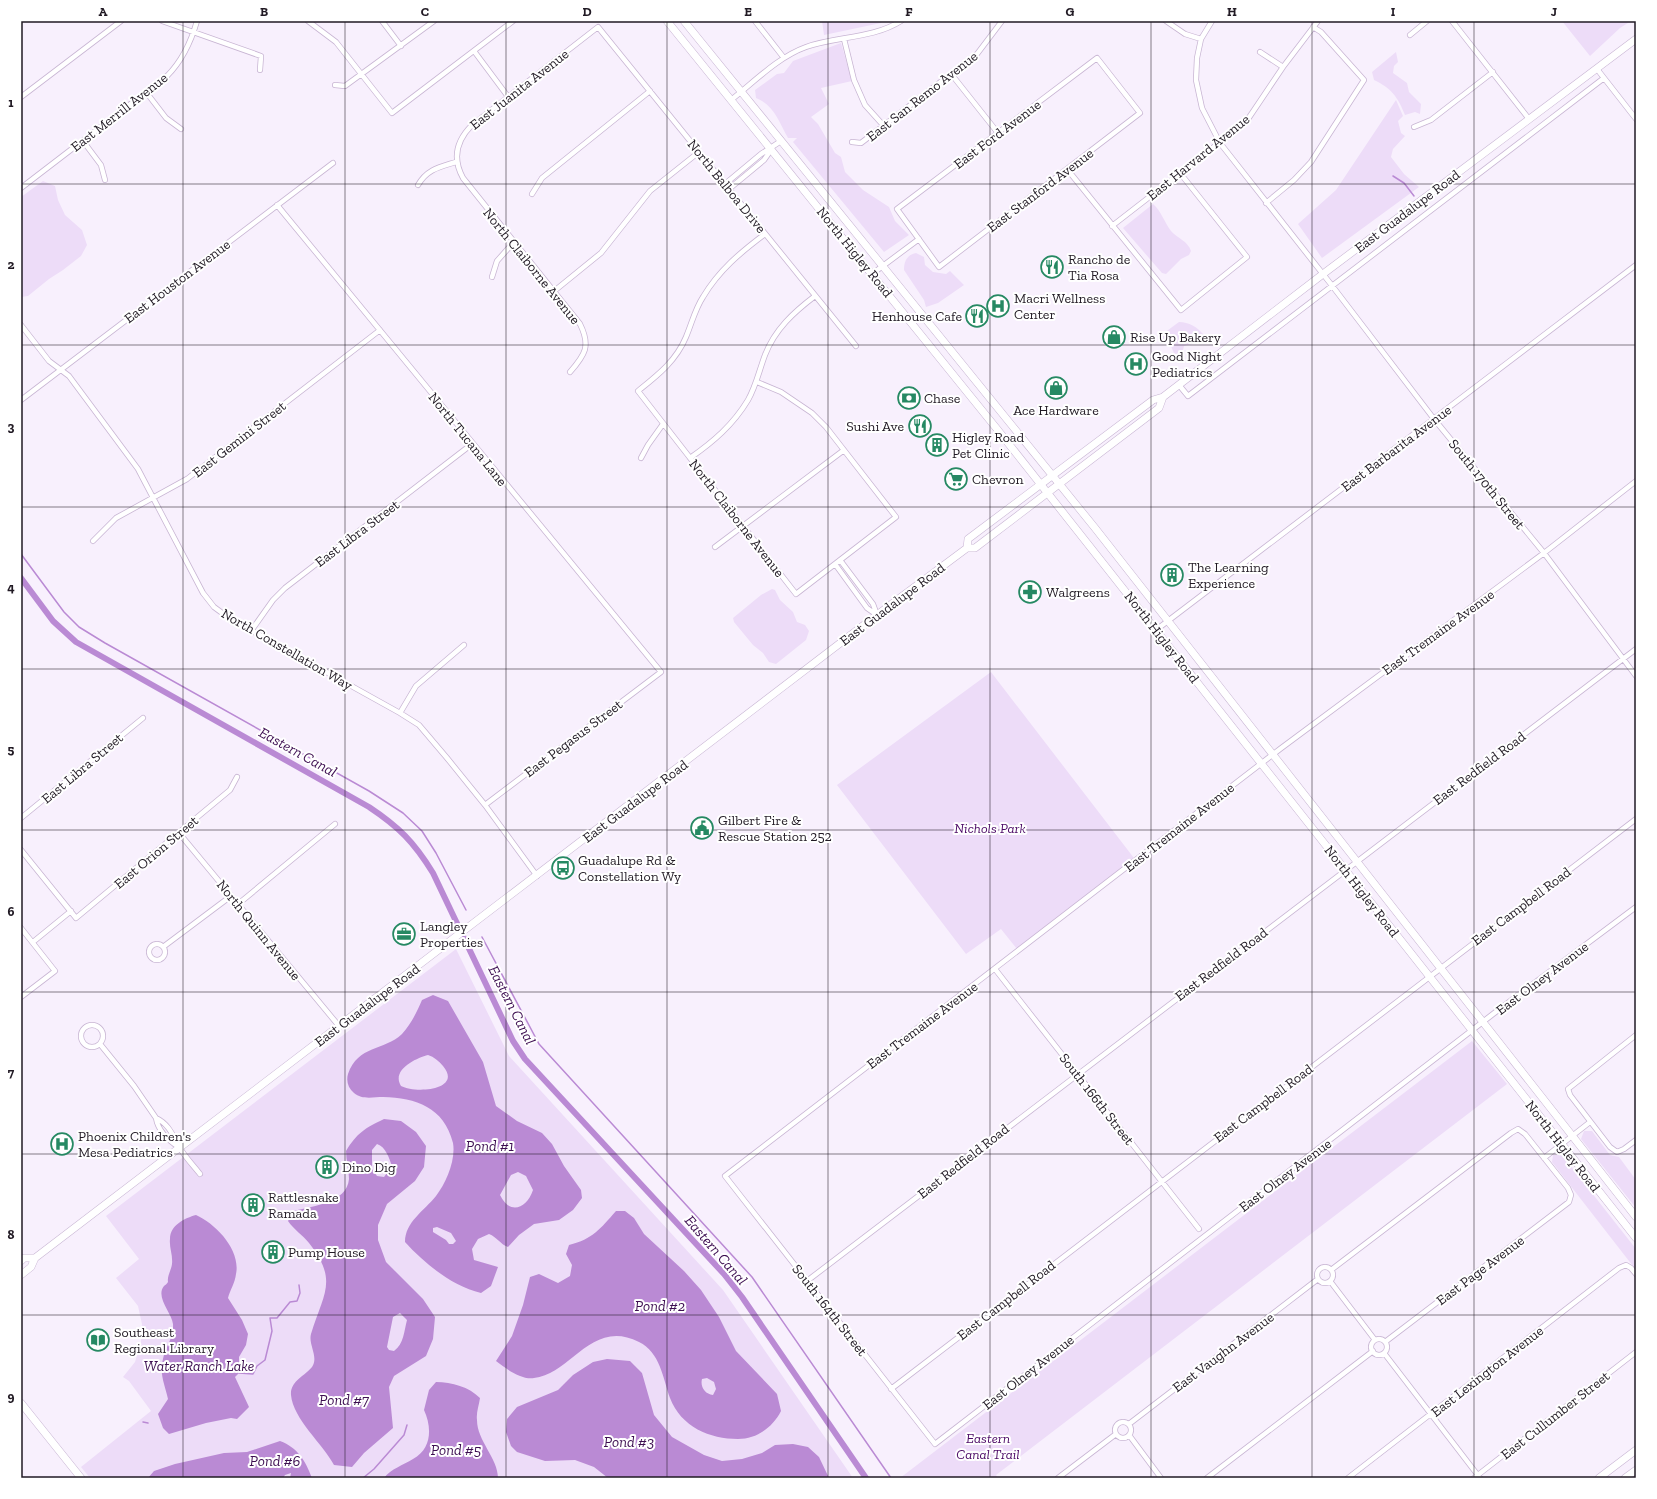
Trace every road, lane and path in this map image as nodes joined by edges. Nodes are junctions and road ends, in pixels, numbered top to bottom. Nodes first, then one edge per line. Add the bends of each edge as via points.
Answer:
1 (120, 21) edge
2 (162, 21) edge
3 (197, 21) edge
4 (308, 21) edge
5 (382, 21) edge
6 (434, 21) edge
7 (513, 21) edge
8 (667, 21) edge
9 (684, 21) edge
10 (755, 21) edge
11 (901, 21) edge
12 (1002, 21) edge
13 (1166, 21) edge
14 (1212, 21) edge
15 (1318, 21) edge
16 (1427, 21) edge
17 (1452, 21) edge
18 (598, 27) joint
19 (1313, 27) junction
20 (193, 34) junction
21 (1410, 35) dead end
22 (1636, 38) edge
23 (844, 39) junction
24 (1202, 39) junction
25 (401, 46) junction
26 (474, 51) junction
27 (1260, 52) dead end
28 (784, 58) junction
29 (1097, 58) joint
30 (1283, 67) junction
31 (1597, 69) junction
32 (260, 70) dead end
33 (1493, 72) junction
34 (362, 74) junction
35 (952, 75) junction
36 (1604, 78) junction
37 (335, 85) dead end
38 (650, 91) junction
39 (146, 92) junction
40 (741, 92) junction
41 (21, 97) edge
42 (509, 98) junction
43 (731, 100) junction
44 (1529, 119) junction
45 (1636, 119) edge
46 (883, 125) junction
47 (1414, 127) dead end
48 (181, 129) dead end
49 (998, 133) junction
50 (83, 141) junction
51 (781, 141) junction
52 (852, 142) dead end
53 (1220, 143) junction
54 (771, 150) junction
55 (700, 152) junction
56 (456, 162) junction
57 (333, 163) dead end
58 (1066, 169) junction
59 (1180, 174) junction
60 (105, 180) dead end
61 (725, 184) junction
62 (418, 185) dead end
63 (21, 188) edge
64 (729, 189) junction
65 (532, 194) dead end
66 (1266, 203) junction
67 (277, 205) junction
68 (1112, 226) junction
69 (766, 234) junction
70 (919, 239) junction
71 (513, 243) junction
72 (1636, 265) edge
73 (883, 266) junction
74 (872, 274) junction
75 (1323, 274) junction
76 (492, 277) dead end
77 (1332, 285) junction
78 (553, 292) junction
79 (815, 296) junction
80 (21, 325) edge
81 (380, 330) junction
82 (944, 342) junction
83 (856, 346) dead end
84 (934, 350) junction
85 (62, 370) junction
86 (570, 372) dead end
87 (757, 382) junction
88 (1179, 385) junction
89 (1163, 397) junction
90 (21, 400) edge
91 (1434, 420) junction
92 (663, 424) junction
93 (472, 444) junction
94 (844, 450) junction
95 (641, 458) dead end
96 (690, 458) junction
97 (1052, 475) junction
98 (1636, 482) edge
99 (1040, 484) junction
100 (1059, 484) junction
101 (1047, 494) junction
102 (153, 498) junction
103 (743, 526) junction
104 (93, 541) dead end
105 (715, 547) dead end
106 (967, 548) junction
107 (1544, 553) junction
108 (840, 560) junction
109 (835, 564) junction
110 (877, 615) junction
111 (1167, 622) junction
112 (1156, 630) junction
113 (251, 631) junction
114 (464, 645) dead end
115 (1636, 650) edge
116 (1623, 660) junction
117 (661, 672) joint
118 (1636, 676) edge
119 (400, 713) junction
120 (143, 718) dead end
121 (1273, 755) junction
122 (1262, 764) junction
123 (237, 777) dead end
124 (484, 805) junction
125 (21, 818) edge
126 (1636, 818) edge
127 (335, 824) dead end
128 (179, 833) junction
129 (21, 850) edge
130 (1356, 861) junction
131 (1345, 870) junction
132 (537, 876) junction
133 (230, 896) junction
134 (238, 904) junction
135 (1636, 907) edge
136 (71, 911) junction
137 (21, 928) edge
138 (33, 942) junction
139 (163, 947) dead end
140 (1440, 968) junction
141 (995, 969) junction
142 (1429, 976) junction
143 (21, 997) edge
144 (1484, 1023) junction
145 (339, 1026) junction
146 (1473, 1031) junction
147 (1636, 1036) edge
148 (100, 1044) junction
149 (1077, 1074) junction
150 (1590, 1122) junction
151 (1572, 1136) junction
152 (1636, 1140) edge
153 (1561, 1144) junction
154 (180, 1148) junction
155 (1544, 1158) junction
156 (200, 1174) dead end
157 (725, 1176) joint
158 (1162, 1180) junction
159 (1636, 1217) edge
160 (1199, 1229) dead end
161 (1636, 1238) edge
162 (35, 1258) junction
163 (21, 1261) edge
164 (1331, 1270) junction
165 (1636, 1274) edge
166 (21, 1275) edge
167 (1318, 1279) junction
168 (807, 1281) junction
169 (1330, 1281) junction
170 (1375, 1340) junction
171 (1385, 1342) junction
172 (1373, 1351) junction
173 (1636, 1352) edge
174 (1384, 1353) junction
175 (891, 1389) junction
176 (21, 1402) edge
177 (1431, 1414) junction
178 (1129, 1424) junction
179 (1116, 1434) junction
180 (1129, 1435) junction
181 (935, 1444) joint
182 (1636, 1450) edge
183 (1636, 1470) edge
184 (1477, 1477) edge
185 (81, 1478) edge
186 (1058, 1478) edge
187 (1161, 1478) edge
188 (1208, 1478) edge
189 (1348, 1478) edge
190 (1599, 1478) edge
191 (1625, 1478) edge

1 - 41 street
2 - 20 street
3 - 20 street, East Merrill Avenue
4 - 34 street via 336,42
5 - 25 street
6 - 25 street
7 - 26 street
8 - 43 main road, North Higley Road
9 - 40 main road, North Higley Road
10 - 28 street
11 - 23 street via 887,30
12 - 35 street, East San Remo Avenue via 977,54
13 - 24 street via 1185,34
14 - 24 street, South 170th Street
15 - 19 street, East Harvard Avenue
16 - 21 street
17 - 33 street
18 - 38 street, North Balboa Drive
18 - 42 street, East Juanita Avenue
19 - 30 street, East Harvard Avenue
19 - 66 street via 1321,32 1364,80 1311,162
20 - 32 street via 261,56
20 - 39 street, East Merrill Avenue via 187,50 174,69
22 - 31 main road, East Guadalupe Road
23 - 28 street via 806,47
23 - 46 street via 854,80 865,105
24 - 53 street, South 170th Street via 1196,68 1197,89 1206,118
25 - 34 street
26 - 34 street via 392,112
26 - 42 street
27 - 30 street
28 - 40 street
29 - 49 street, East Ford Avenue
29 - 58 street, East Stanford Avenue via 1140,113
30 - 53 street, East Harvard Avenue via 1246,122
31 - 36 street
31 - 44 main road, East Guadalupe Road
33 - 44 street
33 - 47 street via 1431,120
34 - 37 street via 345,86
35 - 46 street, East San Remo Avenue
35 - 49 street
36 - 45 street
36 - 77 street, East Guadalupe Road
38 - 55 street, North Balboa Drive
38 - 65 street via 542,178
39 - 48 street via 166,118
39 - 50 street, East Merrill Avenue
40 - 43 street
40 - 51 main road, North Higley Road
42 - 56 street, East Juanita Avenue via 464,133 456,151
43 - 54 main road, North Higley Road
44 - 75 main road, East Guadalupe Road
46 - 52 street, East San Remo Avenue via 861,143
49 - 70 street, East Ford Avenue via 897,209
50 - 60 street via 100,165
50 - 63 street, East Merrill Avenue
51 - 54 street
51 - 73 main road, North Higley Road
53 - 59 street, East Harvard Avenue
53 - 66 street, South 170th Street
54 - 61 street via 761,154
54 - 64 street via 764,160
54 - 74 main road, North Higley Road
55 - 61 street, North Balboa Drive
55 - 78 street via 650,192 600,253
56 - 62 street via 430,170
56 - 71 street, North Claiborne Avenue via 463,178
57 - 67 street, East Houston Avenue
58 - 68 street
58 - 70 street, East Stanford Avenue via 939,267
59 - 68 street, East Harvard Avenue
59 - 68 street via 1247,257 1181,310
61 - 64 street, North Balboa Drive
64 - 69 street, North Balboa Drive
66 - 75 street, South 170th Street
67 - 81 street, North Tucana Lane
67 - 85 street, East Houston Avenue
69 - 79 street, North Balboa Drive
69 - 92 street, North Claiborne Avenue via 729,262 703,297 675,357 664,371 638,391
70 - 73 street
71 - 76 street via 497,261
71 - 78 street, North Claiborne Avenue
72 - 91 street, East Barbarita Avenue
73 - 74 street
73 - 82 main road, North Higley Road
74 - 84 main road, North Higley Road
75 - 77 street, South 170th Street
75 - 88 main road, East Guadalupe Road
77 - 88 street, East Guadalupe Road via 1188,396
77 - 91 street, South 170th Street
78 - 86 street, North Claiborne Avenue via 580,324 585,334 584,354
79 - 83 street, North Balboa Drive
79 - 87 street via 795,311 772,338
80 - 85 street, North Constellation Way via 49,360
81 - 93 street, North Tucana Lane
81 - 102 street, East Gemini Street via 187,479
82 - 84 main road
82 - 97 main road, North Higley Road
84 - 99 main road, North Higley Road
85 - 90 street, East Houston Avenue
85 - 102 street, North Constellation Way via 138,470
87 - 94 street via 781,392 812,413
87 - 96 street via 728,428
88 - 89 main road, East Guadalupe Road
89 - 97 main road, East Guadalupe Road via 1153,400
89 - 100 main road, East Guadalupe Road via 1159,408
91 - 107 street, South 170th Street
91 - 111 street, East Barbarita Avenue
92 - 95 street
92 - 96 street, North Claiborne Avenue
93 - 113 street, East Libra Street via 285,588
93 - 117 street, North Tucana Lane
94 - 103 street
94 - 108 street via 896,517
96 - 103 street, North Claiborne Avenue
97 - 99 main road, East Guadalupe Road
97 - 100 main road, North Higley Road
98 - 107 street, East Tremaine Avenue
99 - 101 main road, North Higley Road
99 - 106 main road, East Guadalupe Road via 968,539
100 - 101 main road, East Guadalupe Road
100 - 111 main road, North Higley Road
101 - 106 main road, East Guadalupe Road via 974,548
101 - 112 main road, North Higley Road
102 - 104 street, East Gemini Street via 116,518
102 - 113 street, North Constellation Way via 203,593 214,607
103 - 105 street
103 - 109 street, North Claiborne Avenue via 796,594
106 - 110 main road, East Guadalupe Road
107 - 116 street, South 170th Street
107 - 121 street, East Tremaine Avenue
108 - 109 street
108 - 110 street via 874,604
109 - 110 street via 867,608
110 - 132 main road, East Guadalupe Road
111 - 112 street, East Barbarita Avenue
111 - 121 main road, North Higley Road
112 - 122 main road, North Higley Road
113 - 119 street, North Constellation Way
114 - 119 street via 416,686
115 - 116 street, East Redfield Road
116 - 118 street, South 170th Street
116 - 130 street, East Redfield Road
117 - 124 street, East Pegasus Street
119 - 124 street, North Constellation Way via 419,725
120 - 125 street, East Libra Street
121 - 122 street, East Tremaine Avenue
121 - 130 main road, North Higley Road
122 - 131 main road, North Higley Road
122 - 141 street, East Tremaine Avenue
123 - 128 street, East Orion Street via 230,790
124 - 132 street, North Constellation Way
126 - 140 street, East Campbell Road
127 - 134 street
128 - 133 street, North Quinn Avenue
128 - 136 street, East Orion Street via 76,918
129 - 136 street
130 - 131 street, East Redfield Road
130 - 140 main road, North Higley Road
131 - 142 main road, North Higley Road
131 - 149 street, East Redfield Road
132 - 145 main road, East Guadalupe Road
133 - 134 street, North Quinn Avenue
133 - 139 street
134 - 145 street, North Quinn Avenue
135 - 144 street, East Olney Avenue
136 - 138 street
137 - 138 street
138 - 143 street via 56,970
140 - 142 street, East Campbell Road
140 - 144 main road, North Higley Road
141 - 149 street, South 166th Street
141 - 157 street, East Tremaine Avenue
142 - 146 main road, North Higley Road
142 - 158 street, East Campbell Road
144 - 146 street, East Olney Avenue
144 - 151 main road, North Higley Road
145 - 154 main road, East Guadalupe Road
146 - 153 main road, North Higley Road
146 - 181 street, East Olney Avenue
147 - 150 street via 1568,1089
148 - 148 street via 103,1033 99,1027 92,1024 82,1029 80,1036 83,1043 89,1047
148 - 154 street via 156,1118 163,1121
149 - 158 street, South 166th Street
149 - 168 street, East Redfield Road
150 - 151 street
150 - 152 street via 1617,1152
151 - 153 street
151 - 159 main road, North Higley Road
153 - 155 street
153 - 161 main road, North Higley Road
154 - 156 street
154 - 162 main road, East Guadalupe Road
155 - 164 street, East Vaughn Avenue via 1518,1129
155 - 171 street, East Page Avenue via 1571,1195 1569,1202
157 - 168 street, South 164th Street
158 - 160 street, South 166th Street
158 - 175 street, East Campbell Road
162 - 163 main road, East Guadalupe Road via 24,1258
162 - 166 main road, East Guadalupe Road via 31,1267
164 - 167 street, East Vaughn Avenue via 1321,1268 1317,1274
164 - 169 street
165 - 177 street, East Lexington Avenue via 1626,1265
167 - 169 street via 1324,1283
167 - 178 street, East Vaughn Avenue
168 - 175 street, South 164th Street
169 - 170 street
170 - 171 street via 1381,1339
170 - 172 street via 1372,1344
171 - 174 street via 1387,1346
172 - 174 street via 1377,1354
172 - 188 street
173 - 184 street, East Cullumber Street
174 - 177 street
175 - 181 street, South 164th Street
176 - 185 main road
177 - 184 street
177 - 189 street, East Lexington Avenue
178 - 179 street, East Vaughn Avenue via 1119,1423 1115,1427
178 - 180 street
179 - 180 street via 1122,1438
179 - 186 street
180 - 187 street
182 - 190 main road
183 - 191 main road

